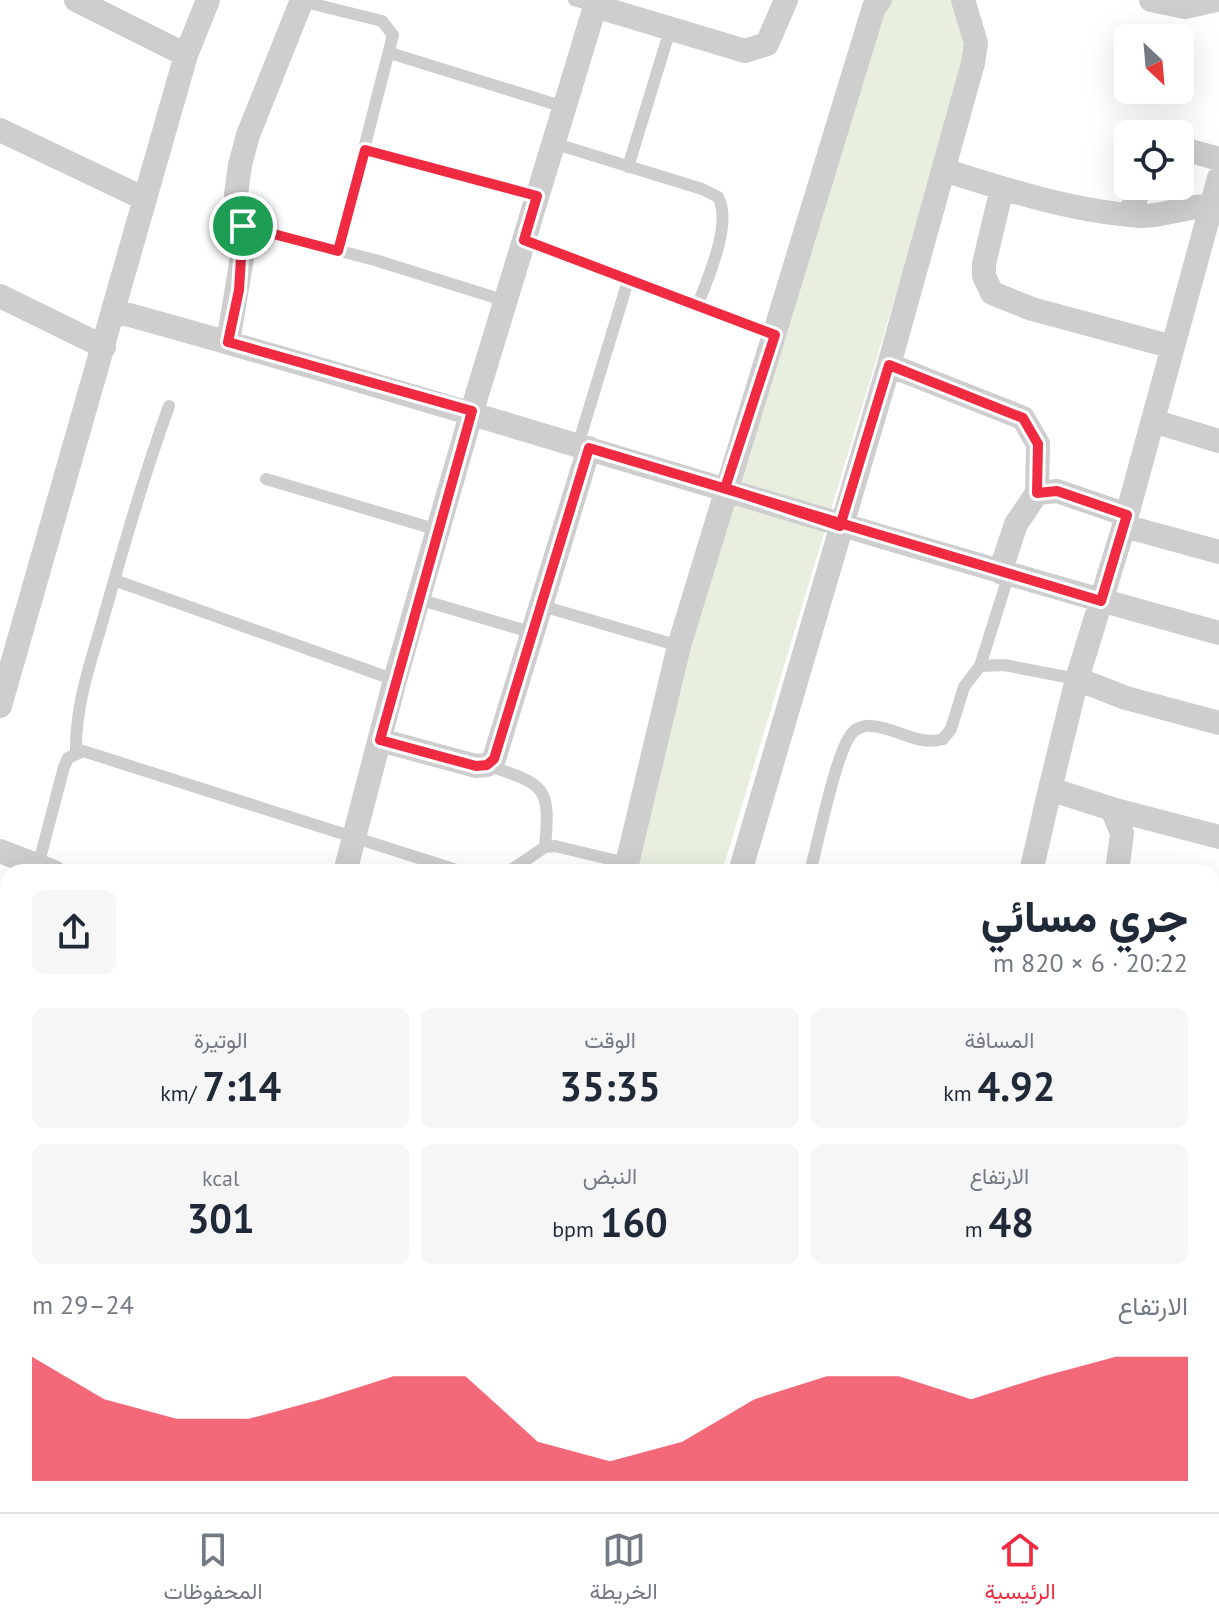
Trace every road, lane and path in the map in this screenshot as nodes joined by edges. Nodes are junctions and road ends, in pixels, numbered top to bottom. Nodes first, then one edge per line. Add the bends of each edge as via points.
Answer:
1 (76, 0) edge
2 (208, 0) edge
3 (786, 0) edge
4 (880, 0) edge
5 (963, 0) edge
6 (1151, 0) edge
7 (1216, 0) edge
8 (302, 1) edge
9 (588, 2) edge
10 (670, 30) junction
11 (390, 53) junction
12 (186, 55) junction
13 (564, 107) junction
14 (0, 130) edge
15 (553, 143) junction
16 (365, 150) junction
17 (1194, 152) edge
18 (1219, 159) edge
19 (628, 167) junction
20 (944, 170) junction
21 (1219, 178) edge
22 (1002, 188) junction
23 (537, 196) junction
24 (145, 199) junction
25 (1135, 200) edge
26 (1215, 207) edge
27 (1130, 215) junction
28 (243, 226) junction
29 (524, 240) junction
30 (338, 251) junction
31 (628, 281) junction
32 (0, 296) edge
33 (506, 301) junction
34 (697, 307) junction
35 (115, 311) junction
36 (775, 335) junction
37 (228, 342) junction
38 (104, 347) junction
39 (1173, 347) junction
40 (889, 365) junction
41 (169, 406) dead end
42 (472, 411) junction
43 (1153, 421) junction
44 (1219, 441) edge
45 (583, 447) junction
46 (266, 479) dead end
47 (725, 488) junction
48 (1037, 493) junction
49 (1126, 520) junction
50 (840, 526) junction
51 (438, 530) junction
52 (1219, 552) edge
53 (1004, 573) junction
54 (114, 580) junction
55 (418, 599) junction
56 (1101, 601) junction
57 (542, 606) junction
58 (534, 633) junction
59 (1219, 633) edge
60 (679, 646) junction
61 (980, 666) junction
62 (1077, 679) junction
63 (395, 680) junction
64 (0, 706) edge
65 (1219, 723) edge
66 (380, 740) junction
67 (76, 753) junction
68 (487, 765) junction
69 (1050, 789) junction
70 (1112, 809) junction
71 (1219, 837) edge
72 (354, 838) junction
73 (545, 847) junction
74 (0, 851) edge
75 (33, 864) edge
76 (47, 864) edge
77 (347, 864) edge
78 (440, 864) edge
79 (520, 864) edge
80 (615, 864) edge
81 (627, 864) edge
82 (742, 864) edge
83 (812, 864) edge
84 (1033, 864) edge
85 (1118, 864) edge

1 - 12 street
2 - 12 street
3 - 10 street via 774,35 756,50 730,49
4 - 36 street
5 - 20 street via 976,43
6 - 7 street via 1185,7
8 - 11 lane via 382,21 393,35
8 - 28 street via 248,135 236,194
9 - 10 street
9 - 13 street
10 - 19 lane
11 - 13 lane
11 - 16 lane
12 - 24 street
13 - 15 street
14 - 24 street
15 - 19 lane
15 - 23 street
16 - 23 lane
16 - 30 lane
17 - 18 street
19 - 34 lane via 711,192 721,203 716,255
20 - 22 street
20 - 40 street
21 - 26 street
22 - 27 street
22 - 39 street via 984,264 992,293
23 - 29 street
24 - 35 street
25 - 27 street
26 - 27 street via 1163,216
26 - 39 street
28 - 30 lane
28 - 37 street via 239,290
29 - 31 lane
29 - 33 street
30 - 33 lane
31 - 34 lane
31 - 45 lane
32 - 38 street
33 - 42 street
34 - 36 lane
35 - 37 street
35 - 38 street
36 - 47 street
37 - 42 street
38 - 64 street
39 - 43 street
40 - 48 street via 1023,418 1038,444
40 - 50 street
41 - 54 lane
42 - 45 street
42 - 51 street
43 - 44 street
43 - 49 street
45 - 47 street
45 - 57 street
46 - 51 lane
47 - 50 street
47 - 60 street
48 - 49 street via 1057,491
48 - 53 street via 1016,524
49 - 52 street
49 - 56 street
50 - 53 street
50 - 82 street
51 - 55 street
53 - 56 street
53 - 61 lane
54 - 63 lane
54 - 67 lane via 79,700
55 - 58 lane
55 - 63 street
56 - 59 street
56 - 62 street
57 - 58 street
57 - 60 lane
58 - 68 street via 500,746
60 - 81 street
61 - 62 lane via 1004,665
61 - 83 lane via 964,687 943,739 923,741 870,725 850,735
62 - 65 street
62 - 69 street
63 - 66 street
66 - 68 street
66 - 72 street
67 - 72 lane via 93,753
67 - 76 lane via 64,767
68 - 73 lane via 528,779 542,791 549,808
69 - 70 street
69 - 84 street
70 - 71 street
70 - 85 street via 1122,833
72 - 77 street
72 - 78 lane
73 - 79 lane
73 - 80 lane via 567,847
74 - 75 street

